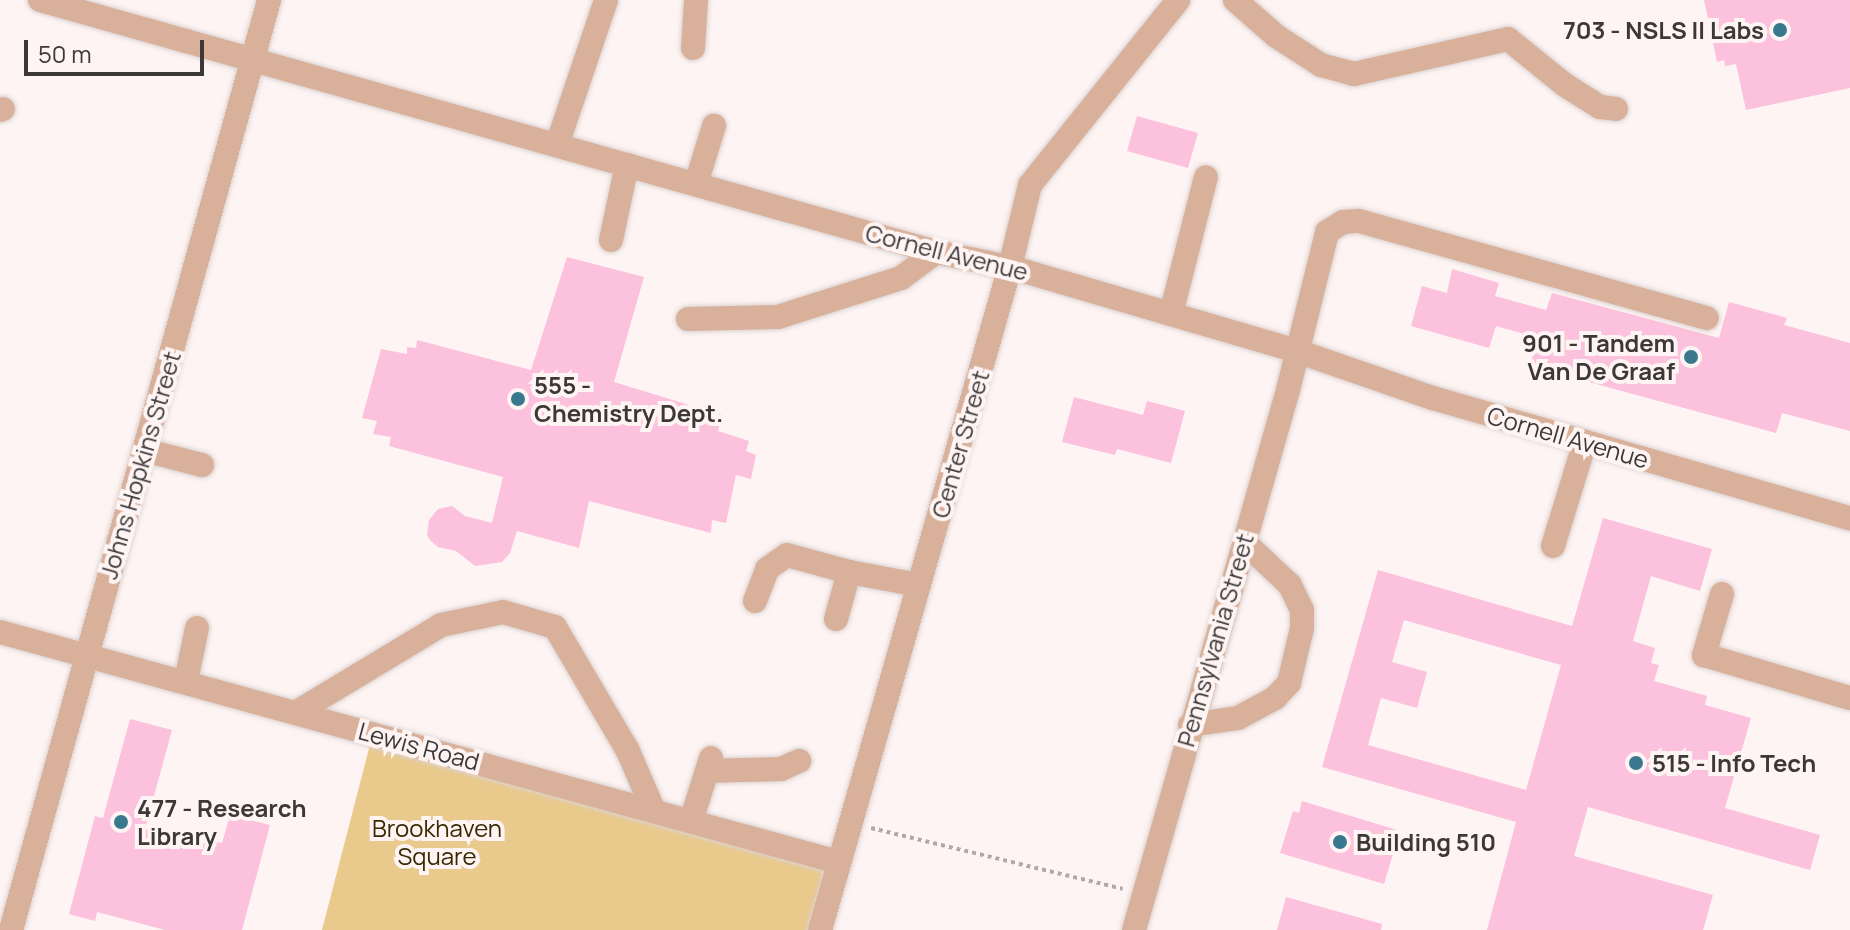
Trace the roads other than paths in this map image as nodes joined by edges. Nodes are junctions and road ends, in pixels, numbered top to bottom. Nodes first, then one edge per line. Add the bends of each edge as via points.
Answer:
1 (40, 0) edge
2 (269, 0) edge
3 (606, 0) edge
4 (696, 0) edge
5 (1178, 0) edge
6 (1235, 0) edge
7 (693, 48) dead end
8 (253, 59) junction
9 (1616, 109) dead end
10 (714, 126) dead end
11 (557, 145) junction
12 (627, 165) junction
13 (1206, 177) dead end
14 (696, 184) junction
15 (611, 240) dead end
16 (936, 252) junction
17 (1010, 267) junction
18 (1171, 314) junction
19 (1707, 318) dead end
20 (688, 319) dead end
21 (1297, 351) junction
22 (1585, 442) junction
23 (144, 450) junction
24 (202, 465) dead end
25 (1850, 518) edge
26 (1244, 542) junction
27 (1553, 546) dead end
28 (849, 572) junction
29 (919, 585) junction
30 (1722, 594) dead end
31 (755, 601) dead end
32 (836, 619) dead end
33 (197, 628) dead end
34 (0, 632) edge
35 (86, 658) junction
36 (186, 681) junction
37 (1850, 698) edge
38 (297, 712) junction
39 (1190, 725) junction
40 (799, 761) dead end
41 (653, 809) junction
42 (691, 821) junction
43 (838, 862) junction
44 (11, 930) edge
45 (820, 930) edge
46 (1134, 930) edge

1 - 8 street, Cornell Avenue
2 - 8 street, Johns Hopkins Street
3 - 11 street
4 - 7 street
5 - 17 street, Center Street via 1030,185
6 - 9 street via 1321,65 1354,74 1508,39 1565,85 1600,107
8 - 11 street, Cornell Avenue
8 - 23 street, Johns Hopkins Street
10 - 14 street
11 - 12 street, Cornell Avenue
12 - 14 street, Cornell Avenue
12 - 15 street
13 - 18 street
14 - 16 street, Cornell Avenue
16 - 17 street, Cornell Avenue
16 - 20 street via 901,278 778,317
17 - 18 street, Cornell Avenue
17 - 29 street, Center Street
18 - 21 street, Cornell Avenue
19 - 21 street, Pennsylvania Street via 1359,221 1343,222 1327,232
21 - 22 street, Cornell Avenue
21 - 26 street, Pennsylvania Street
22 - 25 street, Cornell Avenue
22 - 27 street
23 - 24 street
23 - 35 street, Johns Hopkins Street
26 - 39 street, Pennsylvania Street
26 - 39 street via 1290,585 1302,610 1289,683 1275,698 1238,718
28 - 29 street
28 - 31 street via 787,555 767,569
28 - 32 street
29 - 43 street, Center Street
30 - 37 street via 1704,655
33 - 36 street
34 - 35 street, Lewis Road
35 - 36 street, Lewis Road
35 - 44 street, Johns Hopkins Street
36 - 38 street, Lewis Road
38 - 41 street, Lewis Road
38 - 41 street via 441,625 503,612 555,627 628,751
39 - 46 street, Pennsylvania Street
40 - 42 street via 781,769 710,763
41 - 42 street, Lewis Road
42 - 43 street, Lewis Road
43 - 45 street, Center Street

